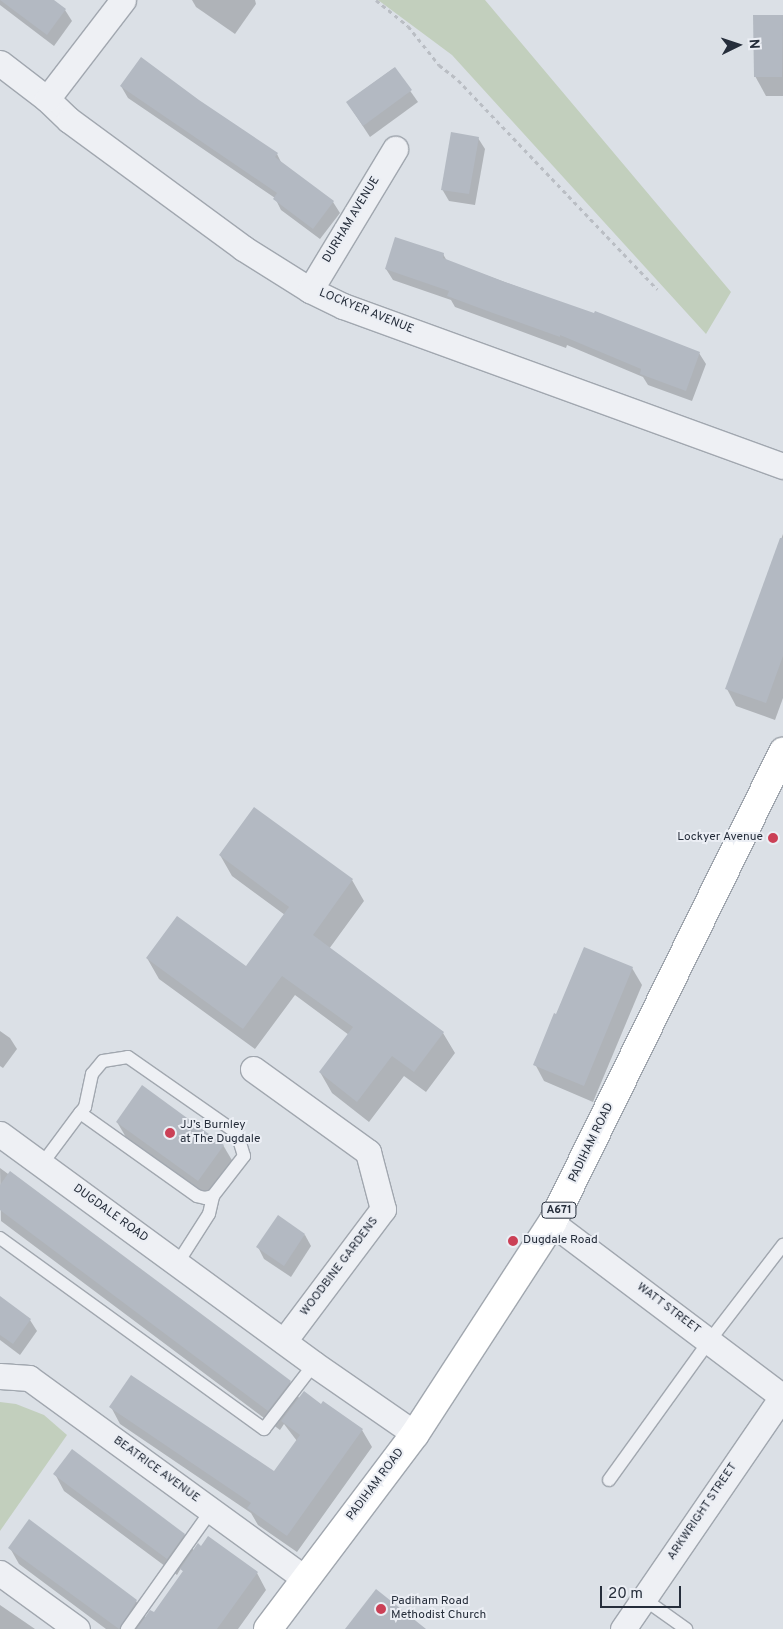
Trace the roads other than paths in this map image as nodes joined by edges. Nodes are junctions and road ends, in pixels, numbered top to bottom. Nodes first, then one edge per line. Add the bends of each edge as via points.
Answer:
1 (123, 0) edge
2 (0, 64) edge
3 (47, 99) junction
4 (395, 149) dead end
5 (310, 290) junction
6 (783, 466) edge
7 (783, 752) edge
8 (253, 1069) dead end
9 (80, 1113) junction
10 (0, 1134) edge
11 (42, 1164) junction
12 (213, 1196) junction
13 (552, 1223) junction
14 (0, 1238) edge
15 (783, 1245) edge
16 (177, 1264) junction
17 (710, 1340) junction
18 (284, 1341) junction
19 (314, 1364) junction
20 (0, 1376) edge
21 (783, 1396) edge
22 (415, 1434) junction
23 (609, 1480) dead end
24 (211, 1511) junction
25 (0, 1573) edge
26 (306, 1579) junction
27 (644, 1599) junction
28 (77, 1629) edge
29 (127, 1629) edge
30 (268, 1629) edge
31 (623, 1629) edge
32 (686, 1629) edge

1 - 3 street
2 - 3 street, LOCKYER AVENUE
3 - 5 street, LOCKYER AVENUE via 69,120 243,248
4 - 5 street, DURHAM AVENUE
5 - 6 street, LOCKYER AVENUE via 352,309
7 - 13 main road, PADIHAM ROAD / A671
8 - 18 street, WOODBINE GARDENS via 368,1152 383,1209
9 - 11 lane
9 - 12 lane via 196,1196
9 - 12 lane via 92,1074 103,1061 128,1057 237,1133 244,1156
10 - 11 street, DUGDALE ROAD
11 - 16 street, DUGDALE ROAD
12 - 16 lane via 209,1214
13 - 17 street, WATT STREET
13 - 22 main road, PADIHAM ROAD / A671
14 - 19 lane via 264,1429
15 - 17 lane
16 - 18 street, DUGDALE ROAD
17 - 21 street, WATT STREET
17 - 23 lane
18 - 19 street, DUGDALE ROAD
19 - 22 street, DUGDALE ROAD
20 - 24 street, BEATRICE AVENUE via 29,1378
21 - 27 street, ARKWRIGHT STREET
22 - 26 main road, PADIHAM ROAD / A671
24 - 26 street, BEATRICE AVENUE
24 - 29 lane
25 - 28 street
26 - 30 main road, PADIHAM ROAD / A671
27 - 31 street, ARKWRIGHT STREET
27 - 32 lane

